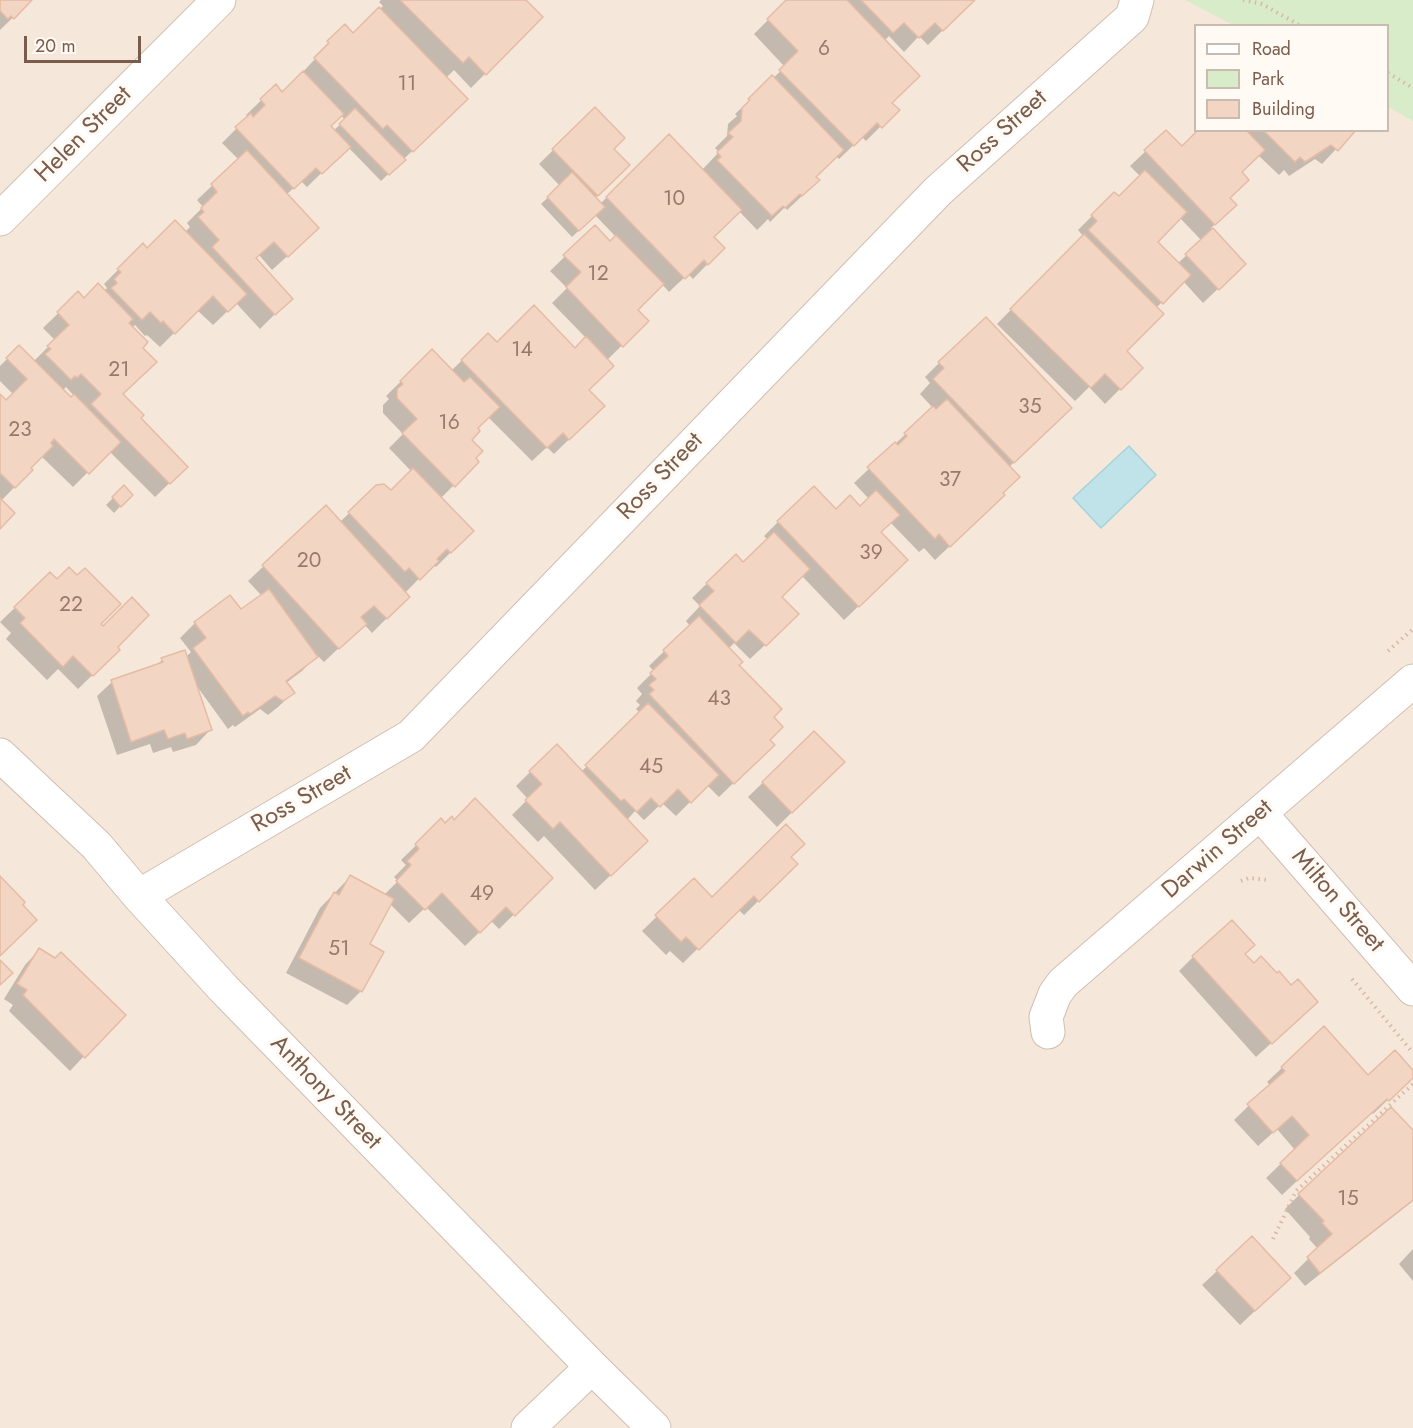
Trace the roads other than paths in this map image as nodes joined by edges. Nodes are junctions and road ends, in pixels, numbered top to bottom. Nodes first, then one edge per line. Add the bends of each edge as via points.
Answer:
1 (219, 0) edge
2 (1137, 0) edge
3 (0, 219) edge
4 (1413, 681) edge
5 (0, 755) edge
6 (1260, 813) junction
7 (139, 896) junction
8 (1413, 989) edge
9 (1048, 1032) dead end
10 (592, 1367) junction
11 (528, 1428) edge
12 (654, 1428) edge

1 - 3 street, Helen Street
2 - 7 street, Ross Street via 1132,17 938,191 411,736
4 - 6 street, Darwin Street
5 - 7 street, Anthony Street via 96,845
6 - 8 street, Milton Street
6 - 9 street, Darwin Street via 1063,983 1046,1017
7 - 10 street, Anthony Street via 224,989
10 - 11 street
10 - 12 street, Anthony Street

